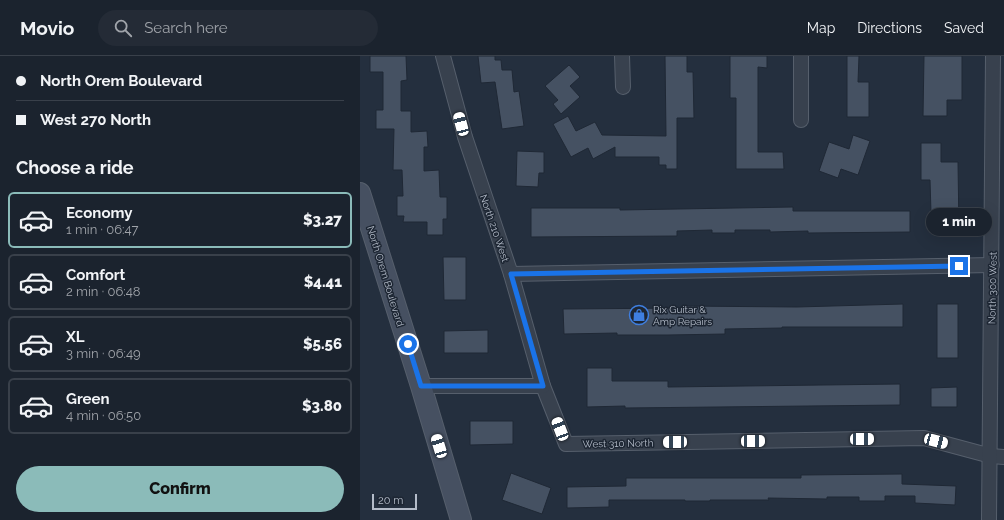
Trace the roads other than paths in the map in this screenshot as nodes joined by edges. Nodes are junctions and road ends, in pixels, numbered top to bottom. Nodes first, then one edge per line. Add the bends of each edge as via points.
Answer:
1 (443, 56) edge
2 (622, 56) edge
3 (801, 56) edge
4 (993, 56) edge
5 (623, 87) dead end
6 (801, 120) dead end
7 (360, 193) edge
8 (992, 265) junction
9 (511, 274) junction
10 (421, 386) junction
11 (543, 386) junction
12 (566, 444) joint
13 (997, 456) edge
14 (461, 520) edge
15 (989, 520) edge

1 - 9 street, North 210 West via 464,137
2 - 5 street
3 - 6 street
4 - 8 street, North 300 West
7 - 10 street, North Orem Boulevard
8 - 9 street
8 - 13 street, North 300 West
9 - 11 street, North 210 West
10 - 11 street
10 - 14 street, North Orem Boulevard
11 - 12 street, North 210 West
12 - 13 street, West 310 North via 924,438
13 - 15 street, North 300 West

